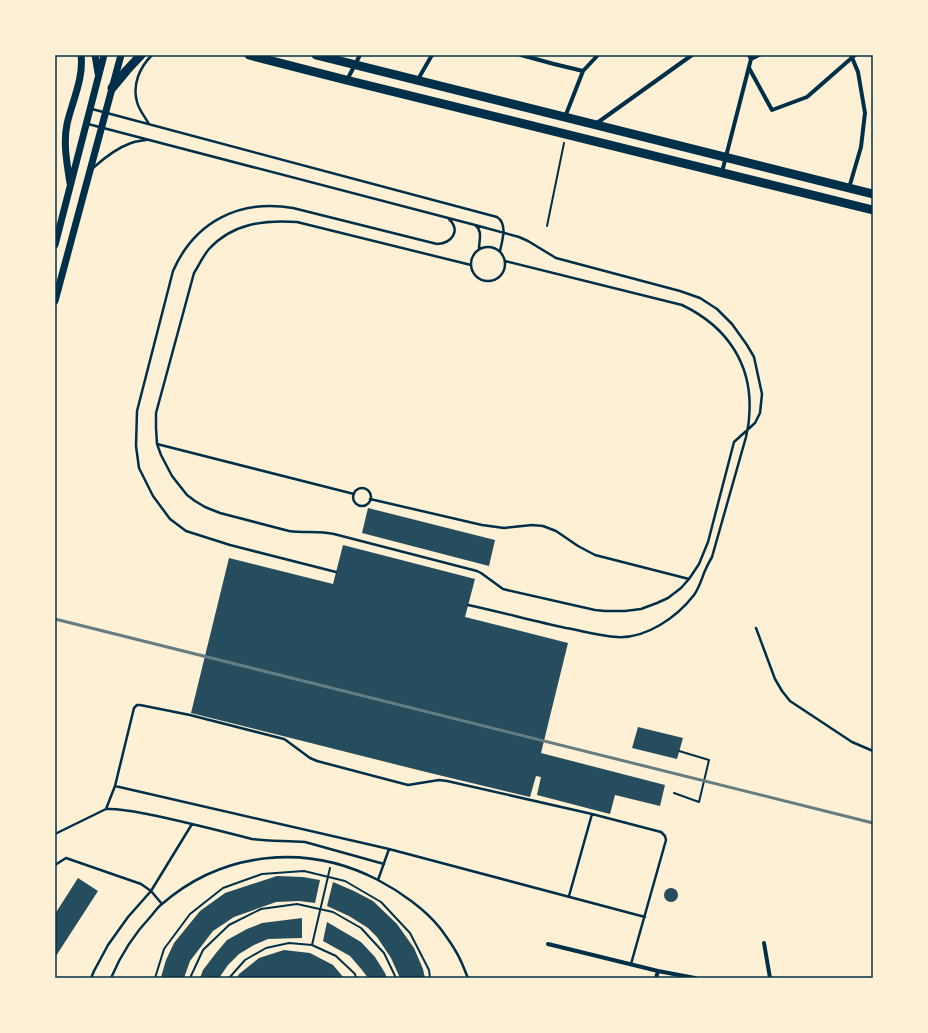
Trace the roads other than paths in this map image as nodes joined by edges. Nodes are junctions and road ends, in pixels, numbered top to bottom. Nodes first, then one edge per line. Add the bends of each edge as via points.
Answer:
1 (81, 55) edge
2 (95, 55) edge
3 (104, 55) edge
4 (121, 55) edge
5 (141, 55) edge
6 (152, 55) edge
7 (249, 55) edge
8 (316, 55) edge
9 (360, 55) edge
10 (432, 55) edge
11 (522, 55) edge
12 (598, 55) edge
13 (692, 55) edge
14 (759, 55) edge
15 (852, 56) edge
16 (750, 57) edge
17 (355, 65) junction
18 (749, 68) junction
19 (583, 71) junction
20 (99, 77) junction
21 (346, 80) junction
22 (417, 81) junction
23 (112, 88) junction
24 (90, 108) junction
25 (105, 112) junction
26 (565, 117) junction
27 (86, 124) junction
28 (149, 124) junction
29 (595, 125) junction
30 (101, 128) junction
31 (147, 139) junction
32 (726, 157) junction
33 (90, 171) junction
34 (722, 173) junction
35 (70, 187) junction
36 (849, 188) junction
37 (873, 194) edge
38 (873, 210) edge
39 (449, 219) junction
40 (475, 225) junction
41 (503, 233) junction
42 (55, 245) edge
43 (479, 249) junction
44 (500, 251) junction
45 (505, 261) junction
46 (471, 265) junction
47 (55, 301) edge
48 (157, 444) junction
49 (354, 494) junction
50 (370, 499) junction
51 (336, 572) dead end
52 (689, 579) junction
53 (468, 605) dead end
54 (756, 628) dead end
55 (873, 751) edge
56 (115, 786) junction
57 (106, 809) junction
58 (592, 814) junction
59 (192, 824) junction
60 (55, 834) edge
61 (389, 849) junction
62 (384, 864) junction
63 (55, 865) edge
64 (378, 880) junction
65 (151, 892) junction
66 (569, 896) junction
67 (162, 904) junction
68 (645, 917) junction
69 (764, 943) dead end
70 (548, 944) dead end
71 (631, 964) junction
72 (658, 971) junction
73 (91, 978) edge
74 (110, 978) edge
75 (468, 978) edge
76 (656, 978) edge
77 (695, 978) edge
78 (770, 978) edge

1 - 35 street via 79,83 67,126 66,155
2 - 20 street
3 - 20 street
4 - 23 street
5 - 23 main road
6 - 28 lane via 138,76 135,94
7 - 21 main road
8 - 17 main road
9 - 17 street
10 - 22 street
11 - 19 street
12 - 19 street
13 - 29 street
14 - 16 street
15 - 18 street via 807,97 772,110
15 - 36 street via 858,72 865,113 861,146
16 - 18 street
17 - 21 street
17 - 22 main road
18 - 32 street
19 - 26 street
20 - 24 street
21 - 34 main road
22 - 26 main road
23 - 25 street
24 - 25 lane
24 - 27 street
25 - 28 lane
25 - 30 street
26 - 29 main road
27 - 30 lane
27 - 35 street
28 - 41 lane via 497,217 501,220
29 - 32 main road
30 - 31 lane
30 - 33 street
31 - 33 lane via 119,149
31 - 39 lane
32 - 34 street
32 - 36 main road
33 - 47 street
34 - 38 main road
35 - 42 street
36 - 37 main road
39 - 40 lane
39 - 51 lane via 454,227 452,238 446,243 432,244 293,208 271,206 245,209 230,213 211,223 198,234 186,248 174,270 137,411 139,468 153,496 170,519 186,530 230,545
40 - 41 lane
40 - 43 lane via 480,231
41 - 44 lane
41 - 52 lane via 528,241 556,258 700,298 717,309 732,324 754,357 762,394 760,412 755,423 734,442 708,542 699,564
43 - 44 lane via 490,246
43 - 46 lane via 474,253
44 - 45 lane
45 - 46 lane via 499,277 488,281 478,278
45 - 53 lane via 682,305 694,311 709,321 734,348 749,388 749,419 712,557 694,595 672,617 640,634 618,637 570,629
46 - 48 lane via 297,222 265,222 233,231 209,250 194,273 156,413
48 - 49 lane
48 - 52 lane via 172,476 187,495 205,507 289,531 334,534 477,571 503,589 605,612 625,611 657,604 681,588
49 - 50 lane via 360,489 366,489
49 - 50 lane via 355,502 360,506 368,504
50 - 52 lane via 482,525 504,528 543,526 595,555
54 - 55 lane via 776,679 790,701 852,742
56 - 57 lane
56 - 58 lane via 134,708 140,705 284,739 317,762 408,785 447,781
56 - 61 lane
57 - 59 lane via 133,811
57 - 60 lane
58 - 66 lane
58 - 68 lane via 661,832 666,836
59 - 62 lane via 257,840 305,842
59 - 65 lane
61 - 62 lane
61 - 66 lane
62 - 64 lane
63 - 65 lane via 66,858 141,884
64 - 67 lane via 366,873 312,858 255,859 227,866 206,875
64 - 75 lane via 419,907 439,927 456,951
65 - 67 lane
65 - 73 lane via 128,917 108,945
66 - 68 lane
67 - 74 lane via 128,944
68 - 71 lane
69 - 78 street
70 - 71 street
71 - 72 street
72 - 76 street
72 - 77 street

